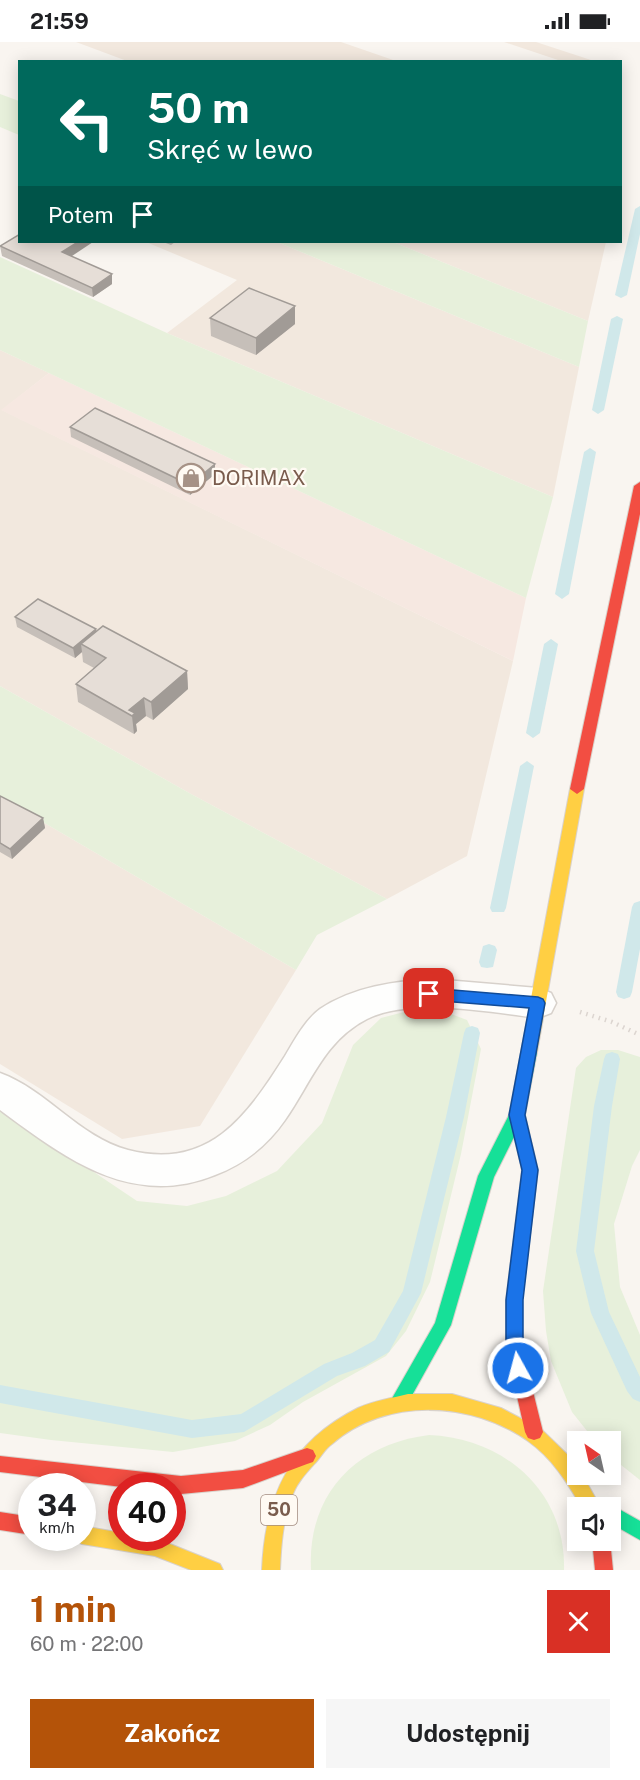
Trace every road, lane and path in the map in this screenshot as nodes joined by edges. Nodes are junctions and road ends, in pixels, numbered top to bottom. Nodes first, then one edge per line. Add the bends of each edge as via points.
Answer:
1 (640, 486) edge
2 (538, 1003) junction
3 (640, 1035) edge
4 (0, 1089) edge
5 (517, 1115) junction
6 (399, 1402) junction
7 (534, 1432) junction
8 (307, 1456) junction
9 (0, 1464) edge
10 (587, 1497) edge
11 (621, 1520) edge
12 (0, 1521) edge
13 (18, 1524) edge
14 (640, 1531) edge
15 (96, 1537) edge
16 (602, 1551) edge
17 (214, 1570) edge
18 (271, 1570) edge
19 (604, 1570) edge

1 - 2 street
2 - 3 path via 586,1014
2 - 4 street via 429,994 386,998 349,1011 331,1021 320,1034 257,1127 223,1156 189,1168 153,1170 103,1158
2 - 5 street
5 - 6 street via 486,1176 443,1325
5 - 7 street via 530,1170 514,1300 514,1347
6 - 7 street, 50 via 452,1400 479,1405
6 - 8 street, 50 via 350,1420
7 - 10 street, 50 via 557,1452
8 - 9 street, 50 via 243,1479 181,1485
8 - 18 street, 50 via 294,1473 276,1519
11 - 14 street
12 - 13 street
15 - 17 street via 155,1547
16 - 19 street

